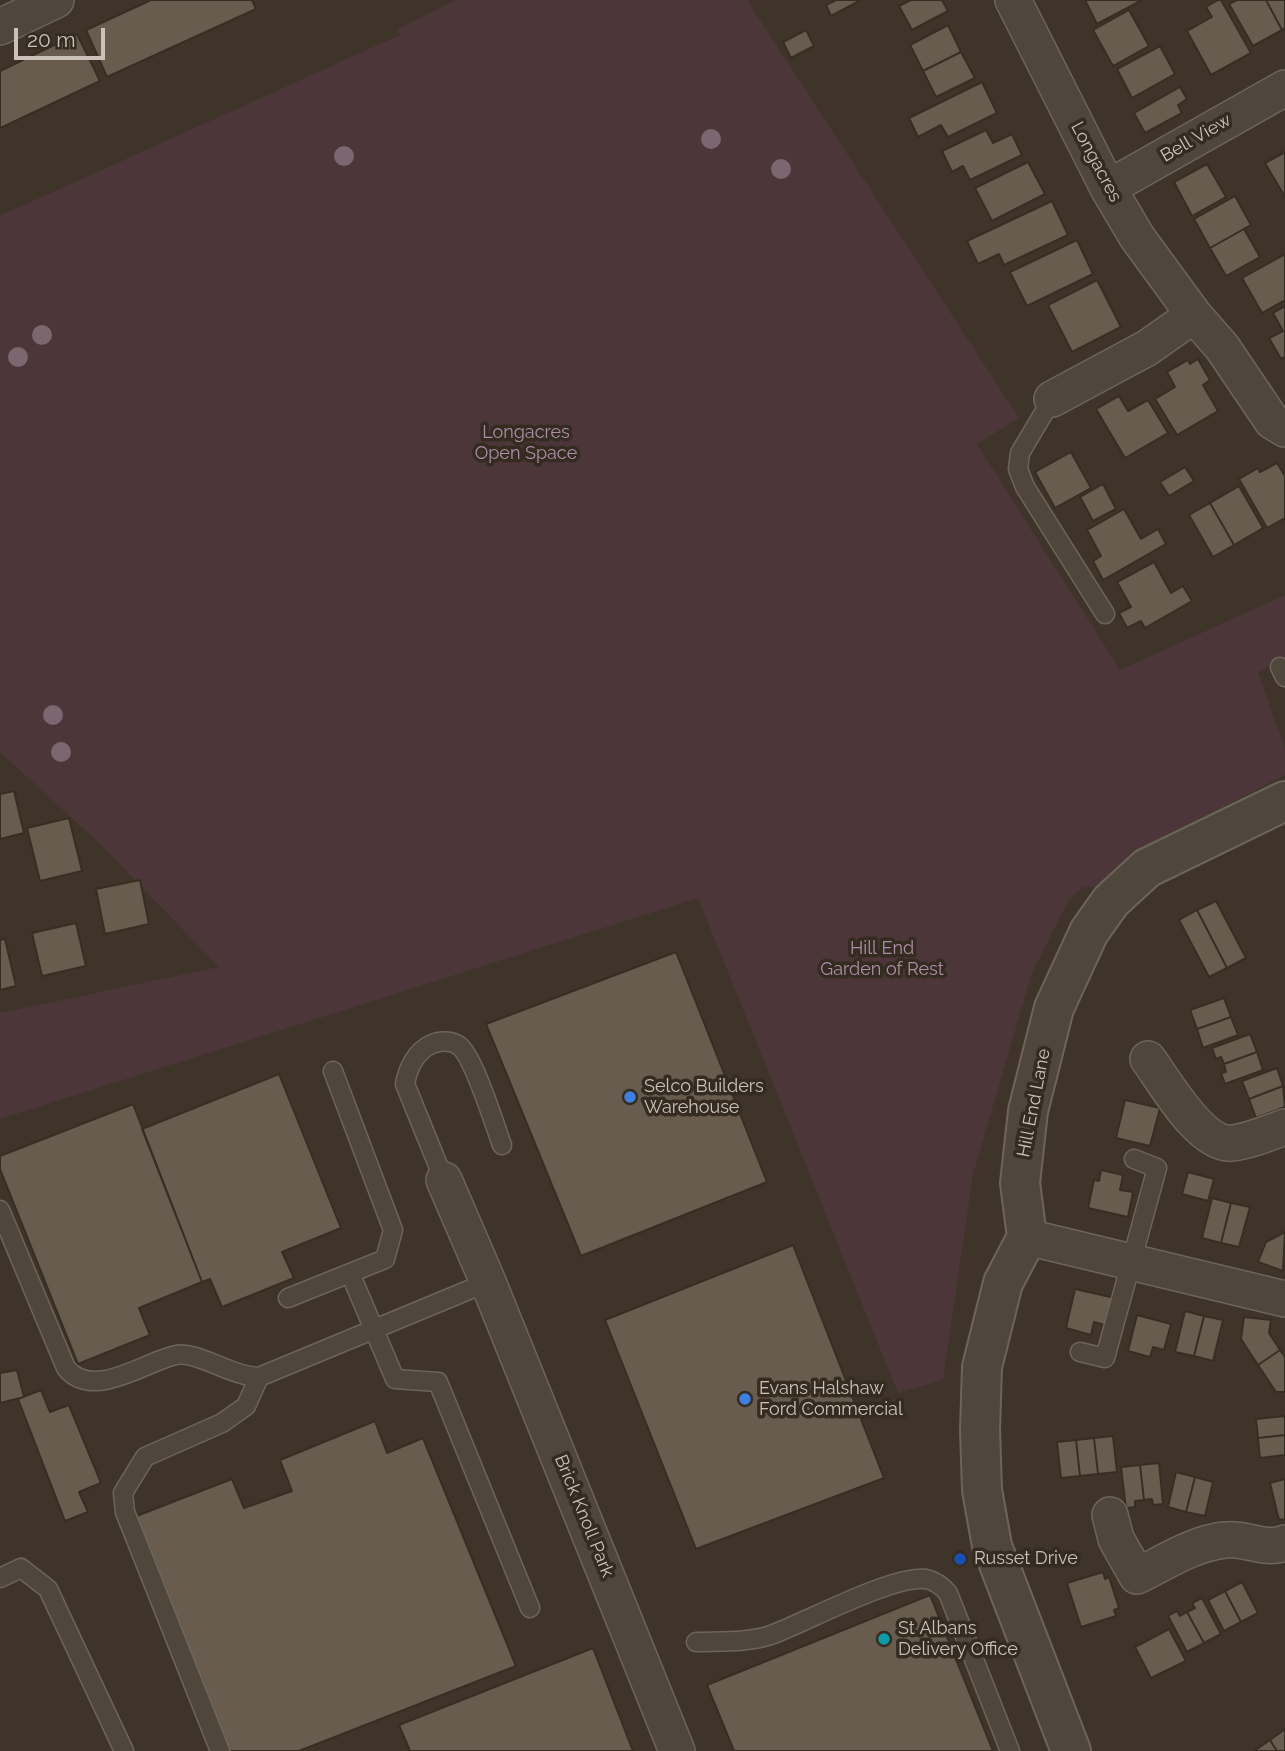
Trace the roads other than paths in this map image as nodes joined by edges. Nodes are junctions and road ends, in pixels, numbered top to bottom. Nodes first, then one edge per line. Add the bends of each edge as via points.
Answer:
1 (56, 0) edge
2 (1013, 0) edge
3 (0, 27) edge
4 (1285, 88) edge
5 (1108, 188) junction
6 (1194, 315) junction
7 (1052, 399) joint
8 (1285, 429) edge
9 (1105, 614) dead end
10 (1285, 801) edge
11 (1148, 1059) dead end
12 (333, 1071) dead end
13 (1285, 1127) edge
14 (502, 1145) dead end
15 (1134, 1159) dead end
16 (444, 1180) joint
17 (0, 1210) edge
18 (1027, 1237) junction
19 (1132, 1262) junction
20 (350, 1273) junction
21 (488, 1282) junction
22 (288, 1298) dead end
23 (1285, 1299) edge
24 (373, 1328) junction
25 (1080, 1352) dead end
26 (259, 1377) junction
27 (1110, 1515) dead end
28 (1285, 1543) edge
29 (0, 1578) edge
30 (530, 1608) dead end
31 (696, 1642) dead end
32 (124, 1751) edge
33 (220, 1751) edge
34 (677, 1751) edge
35 (1010, 1751) edge
36 (1071, 1751) edge

1 - 3 street
2 - 5 street, Longacres
4 - 5 street, Bell View
5 - 6 street, Longacres
6 - 7 street via 1147,348
6 - 8 street, Longacres via 1222,347 1272,421
7 - 9 lane via 1020,453 1018,469
10 - 18 street, Hill End Lane via 1147,869 1111,901 1089,932 1054,1008 1028,1111 1020,1183
11 - 13 street via 1195,1123 1216,1140 1232,1144
12 - 20 lane via 393,1230 385,1259
14 - 16 lane via 469,1057 458,1045 441,1041 428,1046 413,1060 405,1084
15 - 19 lane via 1157,1168
16 - 21 street, Brick Knoll Park
17 - 26 lane via 70,1374 85,1381 108,1381 179,1354
18 - 19 street
18 - 36 street via 1003,1283 982,1367 982,1490 992,1546
19 - 23 street
19 - 25 lane via 1105,1358
20 - 22 lane
20 - 24 lane
21 - 24 lane
21 - 34 street, Brick Knoll Park
24 - 26 lane
24 - 30 lane via 395,1379 438,1382
26 - 33 lane via 246,1406 222,1423 145,1457 123,1493 125,1512
27 - 28 street via 1137,1589 1208,1542
29 - 32 lane via 21,1567 48,1588
31 - 35 lane via 768,1636 891,1585 925,1579 941,1584

